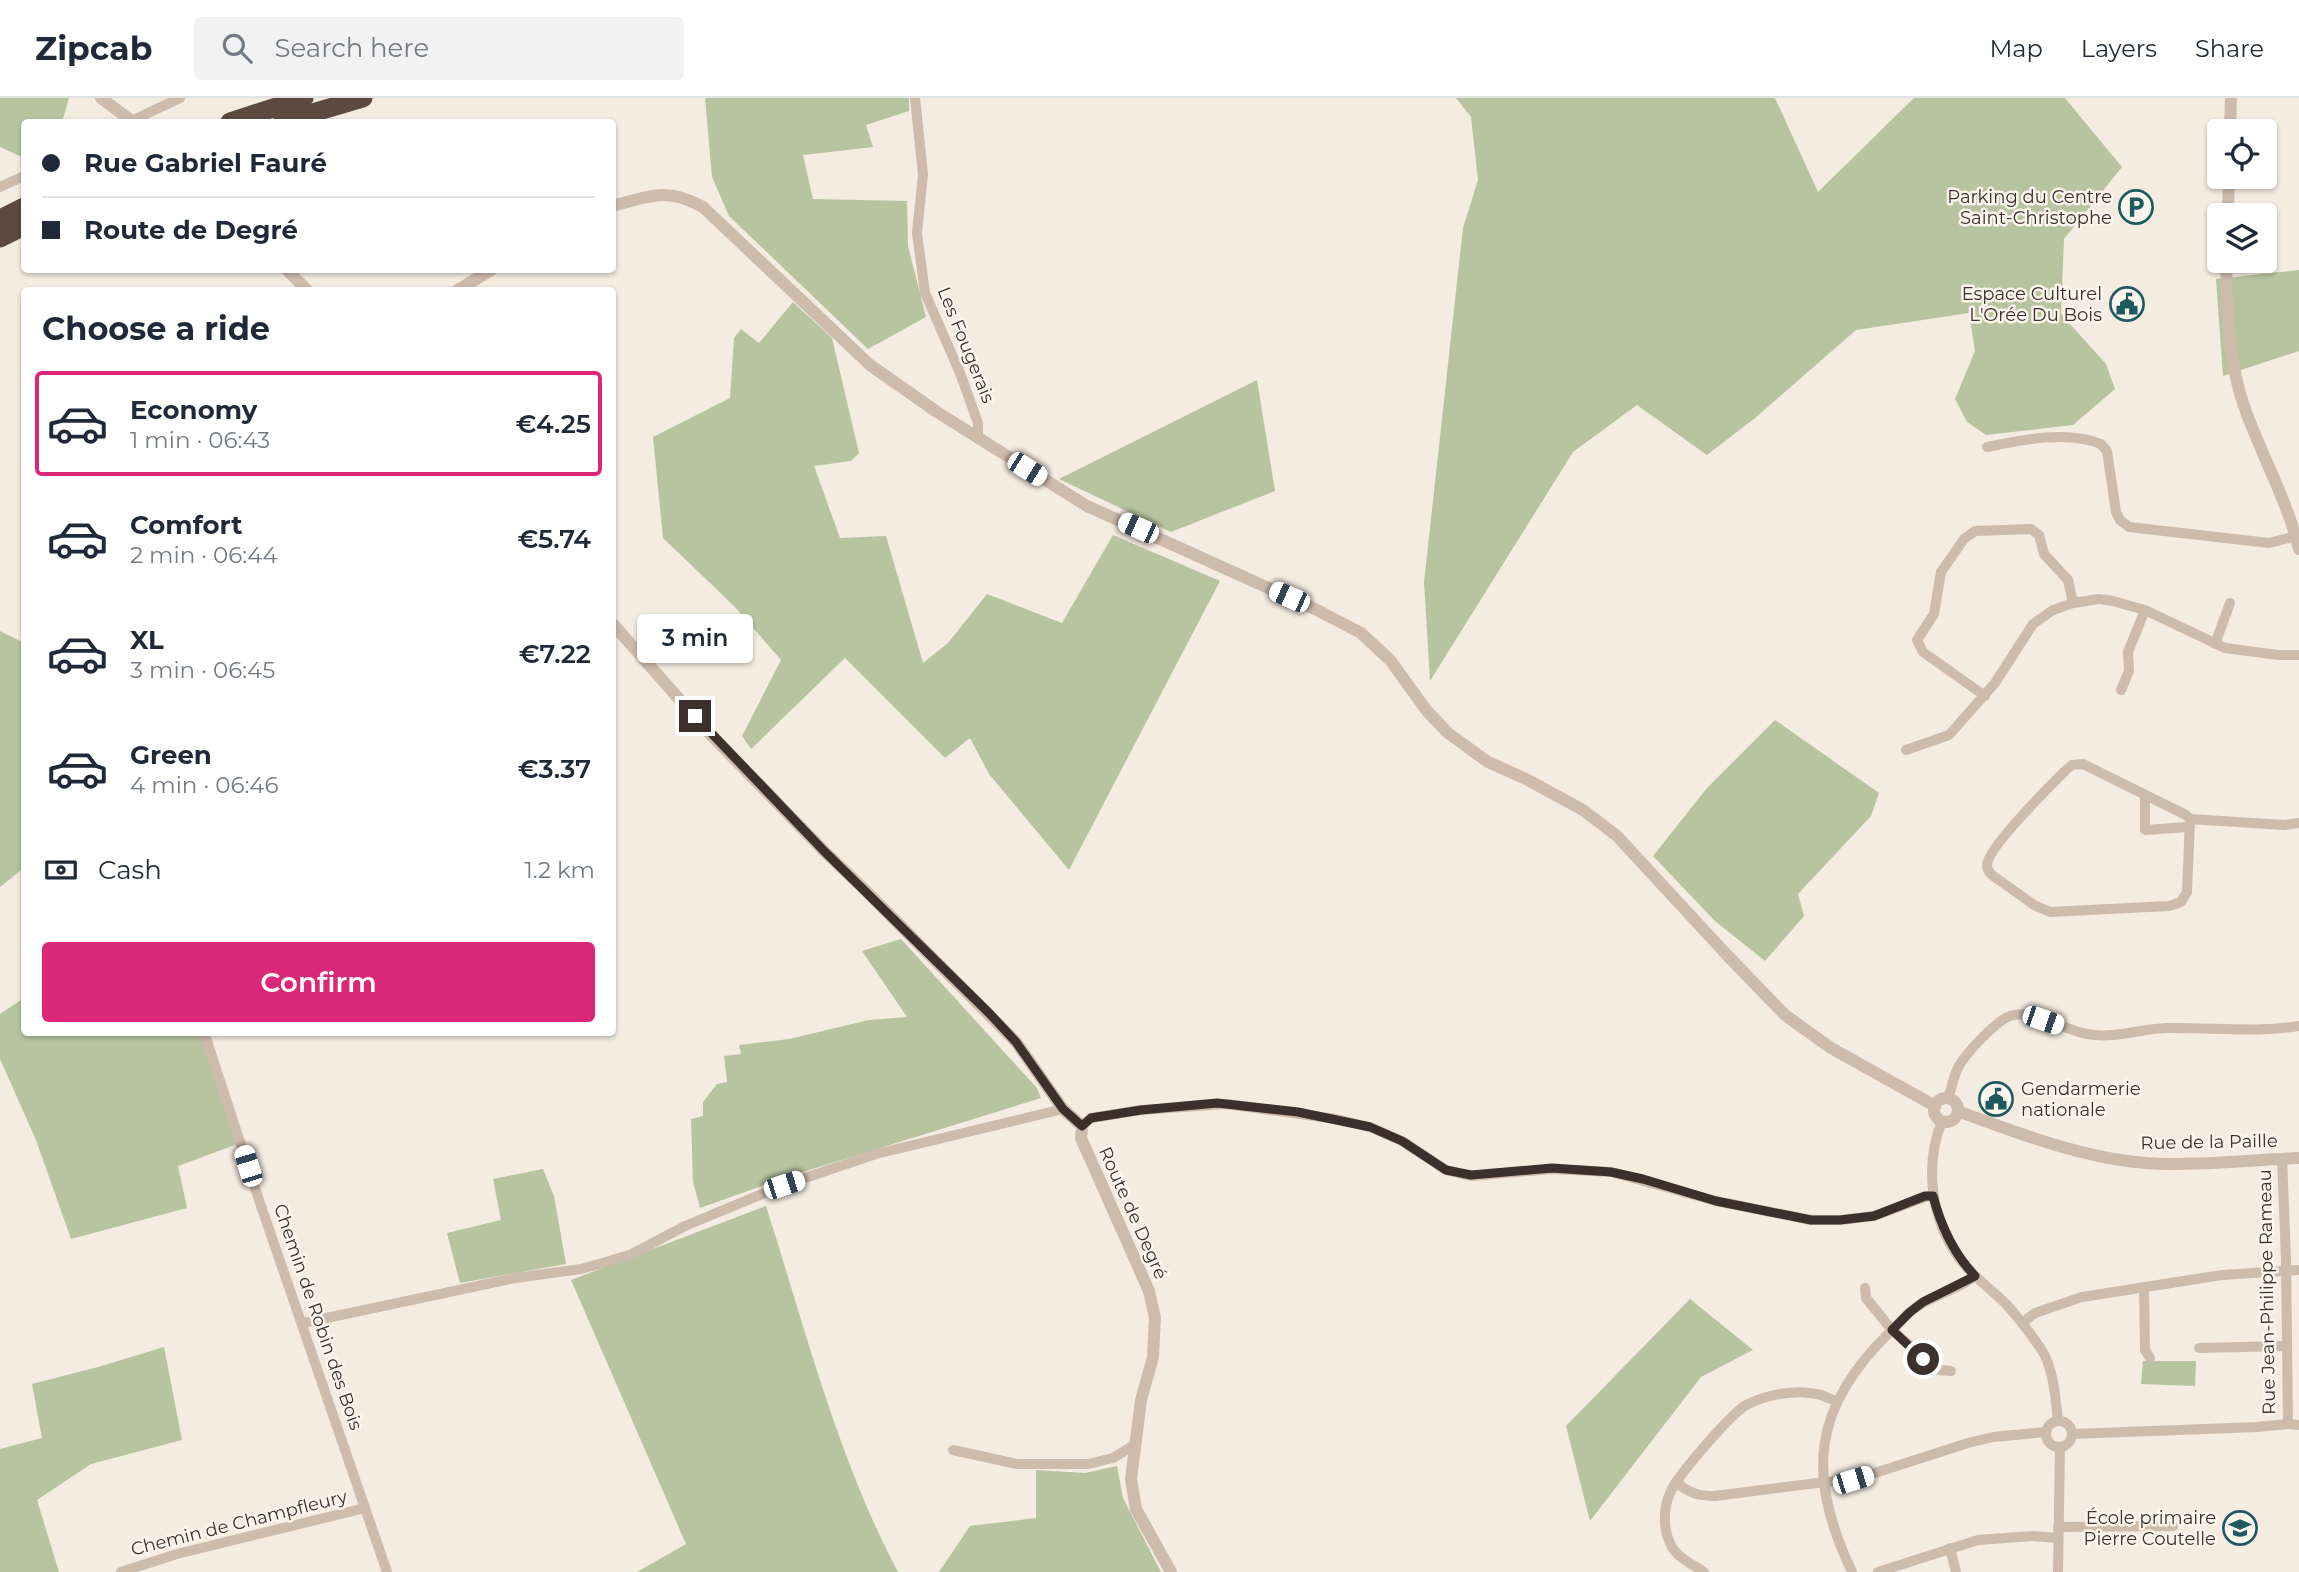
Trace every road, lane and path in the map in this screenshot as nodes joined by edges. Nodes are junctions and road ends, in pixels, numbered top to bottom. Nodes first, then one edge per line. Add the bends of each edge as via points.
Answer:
1 (101, 98) edge
2 (180, 98) edge
3 (304, 98) edge
4 (363, 98) edge
5 (915, 98) edge
6 (2231, 98) edge
7 (127, 119) edge
8 (137, 119) edge
9 (239, 119) edge
10 (292, 119) edge
11 (2230, 119) edge
12 (21, 177) edge
13 (0, 187) edge
14 (616, 205) edge
15 (21, 208) edge
16 (0, 219) edge
17 (21, 228) edge
18 (0, 238) edge
19 (290, 273) edge
20 (486, 273) edge
21 (2226, 273) edge
22 (304, 287) edge
23 (463, 287) edge
24 (978, 438) junction
25 (1987, 447) dead end
26 (2297, 543) edge
27 (2073, 603) junction
28 (2230, 603) dead end
29 (2145, 610) junction
30 (616, 628) edge
31 (2215, 644) junction
32 (2299, 655) edge
33 (2121, 690) dead end
34 (1984, 696) junction
35 (1906, 750) dead end
36 (2145, 795) junction
37 (2188, 823) junction
38 (2299, 823) edge
39 (2299, 1026) edge
40 (205, 1036) edge
41 (1948, 1098) junction
42 (1935, 1105) junction
43 (1063, 1109) junction
44 (1958, 1111) junction
45 (1942, 1121) junction
46 (1082, 1126) junction
47 (2282, 1158) junction
48 (2299, 1158) edge
49 (1933, 1196) junction
50 (2299, 1270) edge
51 (2285, 1273) junction
52 (1975, 1276) junction
53 (2144, 1287) junction
54 (1865, 1288) dead end
55 (303, 1323) junction
56 (2022, 1323) junction
57 (1892, 1330) junction
58 (2286, 1346) junction
59 (2199, 1348) dead end
60 (2150, 1358) dead end
61 (1951, 1371) dead end
62 (1836, 1401) junction
63 (2058, 1421) junction
64 (2293, 1425) edge
65 (2046, 1432) junction
66 (2072, 1434) junction
67 (1134, 1445) junction
68 (2060, 1447) junction
69 (953, 1450) dead end
70 (1676, 1482) junction
71 (1825, 1482) junction
72 (365, 1508) junction
73 (2173, 1527) dead end
74 (2058, 1533) junction
75 (1950, 1548) junction
76 (121, 1572) edge
77 (387, 1572) edge
78 (1171, 1572) edge
79 (1704, 1572) edge
80 (1852, 1572) edge
81 (1878, 1572) edge
82 (1956, 1572) edge
83 (2058, 1572) edge

1 - 7 street
2 - 8 street
3 - 9 highway
4 - 10 highway
5 - 24 street, Les Fougerais via 923,174 917,233 925,293 960,373 978,423
6 - 11 street
12 - 13 street
14 - 24 street via 667,194 703,207 870,365
15 - 16 highway
17 - 18 highway
19 - 22 street
20 - 23 street
21 - 26 street via 2233,367
24 - 42 street via 1087,506 1361,633 1390,660 1436,721 1469,750 1583,810 1617,836 1786,1015 1831,1048
25 - 26 street via 2048,438 2101,444 2107,451 2116,512 2129,527
27 - 29 street via 2099,599
27 - 34 street via 2033,624
27 - 34 street via 2068,580 2044,554 2039,535 2031,528 1975,531 1964,539 1941,572 1934,614 1917,640 1923,652
28 - 31 street
29 - 31 street
29 - 33 street via 2128,652 2129,671
30 - 43 street via 710,734 1016,1042
31 - 32 street via 2234,651
34 - 35 street via 1949,735
36 - 37 street via 2186,815
36 - 37 street via 2145,830
36 - 37 street via 2083,764 2072,765 2001,840 1988,861 1988,870 2050,912 2169,906 2181,902 2187,892
37 - 38 street
39 - 41 street via 2164,1028 2098,1036 2015,1014 1997,1024 1961,1062
40 - 55 street, Chemin de Robin des Bois
41 - 42 street
41 - 44 street
42 - 45 street via 1935,1115
43 - 46 street
43 - 55 street via 876,1154 784,1185 606,1262
44 - 45 street via 1953,1120
44 - 47 street, Rue de la Paille via 2078,1150 2130,1161 2169,1164
45 - 49 street via 1932,1163
46 - 49 street via 1091,1118 1217,1103 1370,1127 1402,1141 1446,1170 1462,1174 1552,1168 1611,1172 1716,1201 1811,1220 1874,1216
46 - 67 street, Route de Degré via 1082,1138 1149,1291 1155,1318 1153,1357
47 - 48 street, Rue de la Paille
47 - 51 street, Rue Jean-Philippe Rameau
49 - 52 street via 1955,1251
50 - 51 street
51 - 53 street via 2222,1275
51 - 58 street, Rue Jean-Philippe Rameau
52 - 56 street
52 - 57 street via 1923,1302
53 - 56 street via 2074,1299 2035,1313
53 - 60 street via 2145,1350
54 - 57 street via 1866,1298
55 - 72 street, Chemin de Robin des Bois
56 - 63 street via 2051,1370
57 - 61 street via 1938,1370
57 - 62 street via 1858,1365
58 - 59 street
58 - 64 street, Rue Jean-Philippe Rameau
62 - 70 street via 1805,1393 1748,1404 1734,1413
62 - 71 street via 1826,1438
63 - 65 street
63 - 66 street via 2068,1425
64 - 66 street
65 - 68 street via 2050,1444
65 - 71 street via 1993,1437 1853,1480
66 - 68 street
67 - 69 street via 1113,1458 1088,1464 1017,1464
67 - 78 street, Route de Degré via 1131,1479 1136,1509
68 - 74 street
70 - 71 street via 1687,1492 1715,1496
70 - 79 street via 1666,1506 1665,1529 1674,1550
71 - 80 street via 1830,1517
72 - 76 street, Chemin de Champfleury
72 - 77 street, Chemin de Robin des Bois
73 - 74 street
74 - 75 street via 1978,1540
74 - 83 street
75 - 81 street
75 - 82 street

